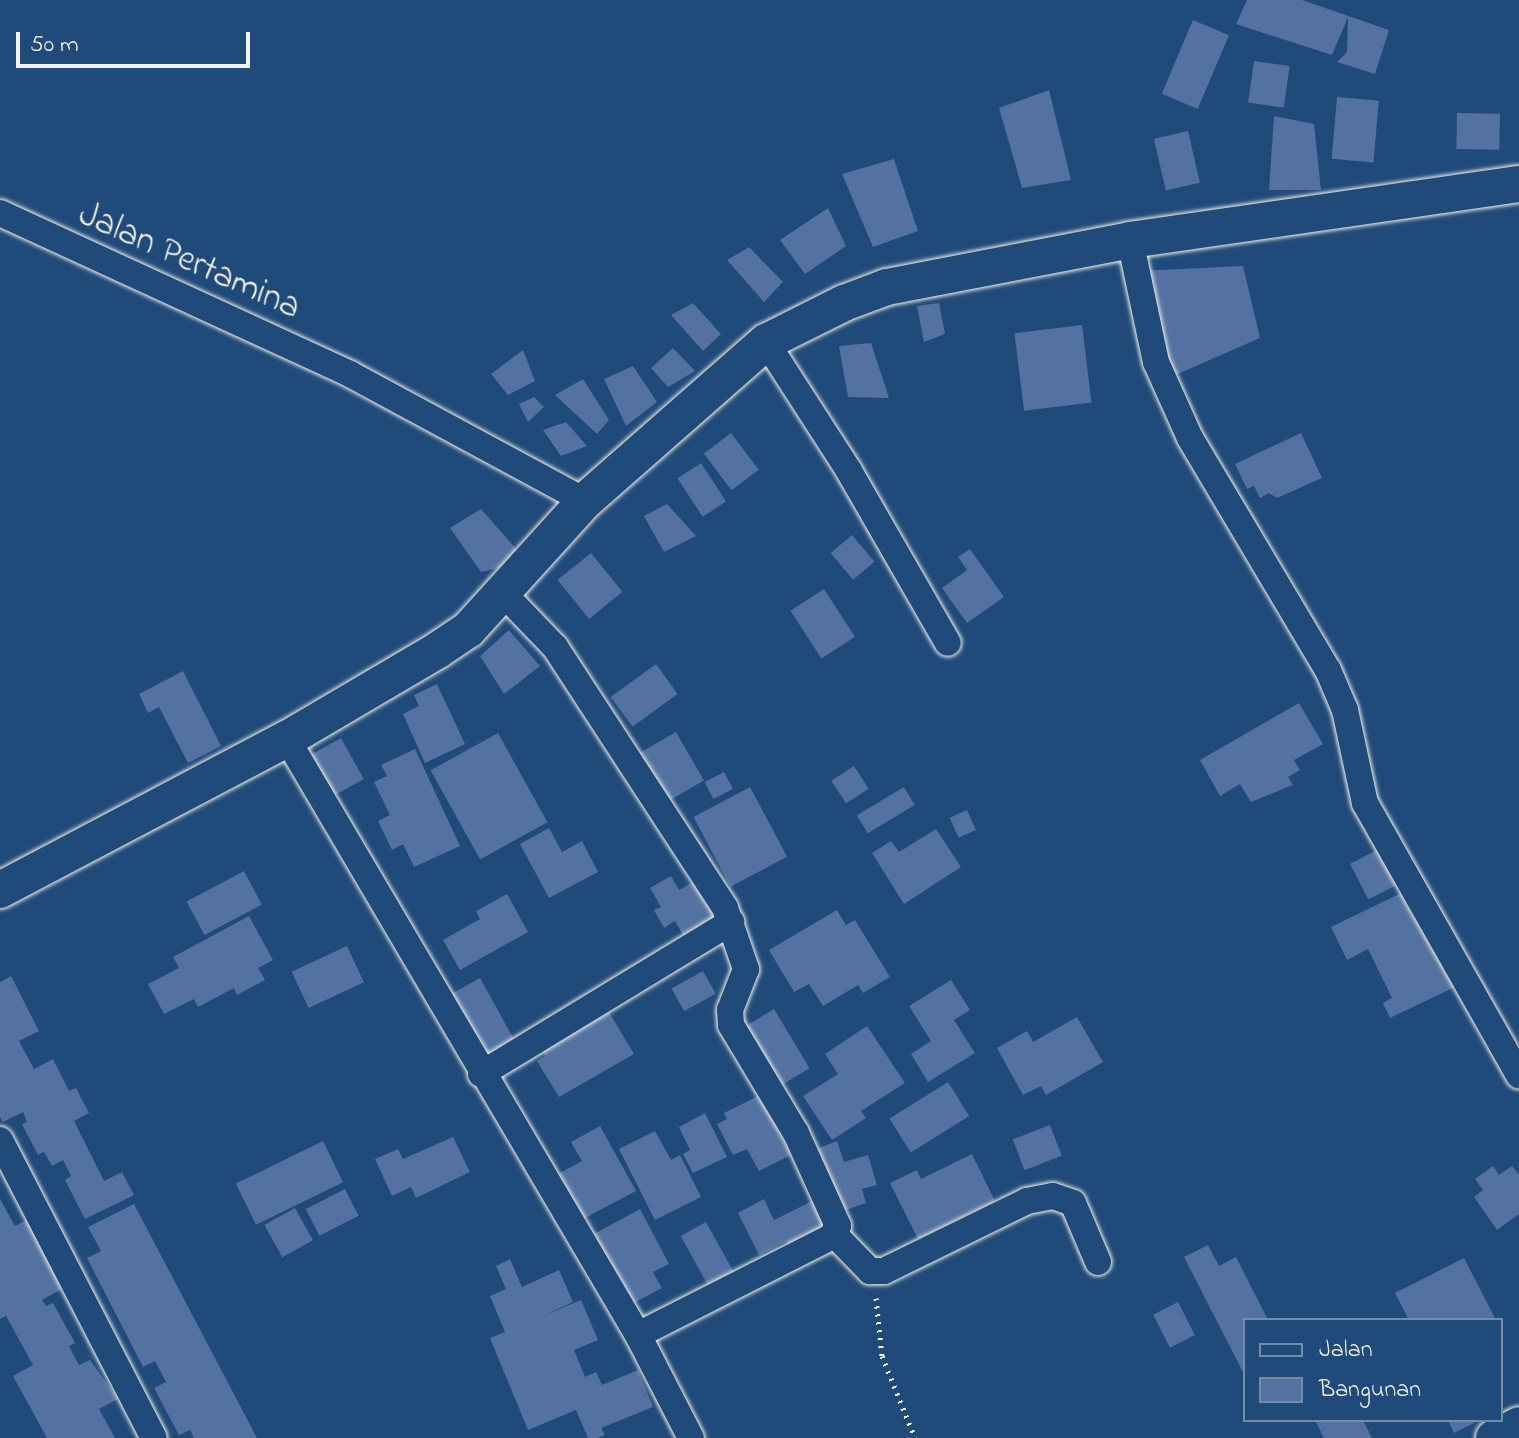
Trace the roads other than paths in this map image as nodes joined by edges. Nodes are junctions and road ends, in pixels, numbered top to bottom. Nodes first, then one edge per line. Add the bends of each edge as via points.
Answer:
1 (1519, 184) edge
2 (0, 213) edge
3 (1130, 240) junction
4 (766, 342) junction
5 (585, 501) junction
6 (503, 593) junction
7 (948, 643) dead end
8 (287, 739) junction
9 (0, 890) edge
10 (731, 922) junction
11 (481, 1074) junction
12 (1519, 1075) edge
13 (0, 1140) edge
14 (834, 1234) junction
15 (1098, 1262) dead end
16 (638, 1335) junction
17 (1519, 1425) edge
18 (154, 1438) edge
19 (691, 1438) edge
20 (1494, 1438) edge

1 - 3 street
2 - 5 street, Jalan Pertamina via 350,374
3 - 4 street via 887,287
3 - 12 street via 1156,362 1190,438 1328,670 1345,710 1365,803
4 - 5 street
4 - 7 street via 849,471
5 - 6 street
6 - 8 street via 468,630
6 - 10 street via 555,647
8 - 9 street
8 - 11 street
10 - 11 street
10 - 14 street via 746,969 730,1010 731,1025 796,1133 838,1226
11 - 16 street
13 - 18 street
14 - 15 street via 873,1272 1027,1201 1053,1196 1073,1203
14 - 16 street
16 - 19 street
17 - 20 street

